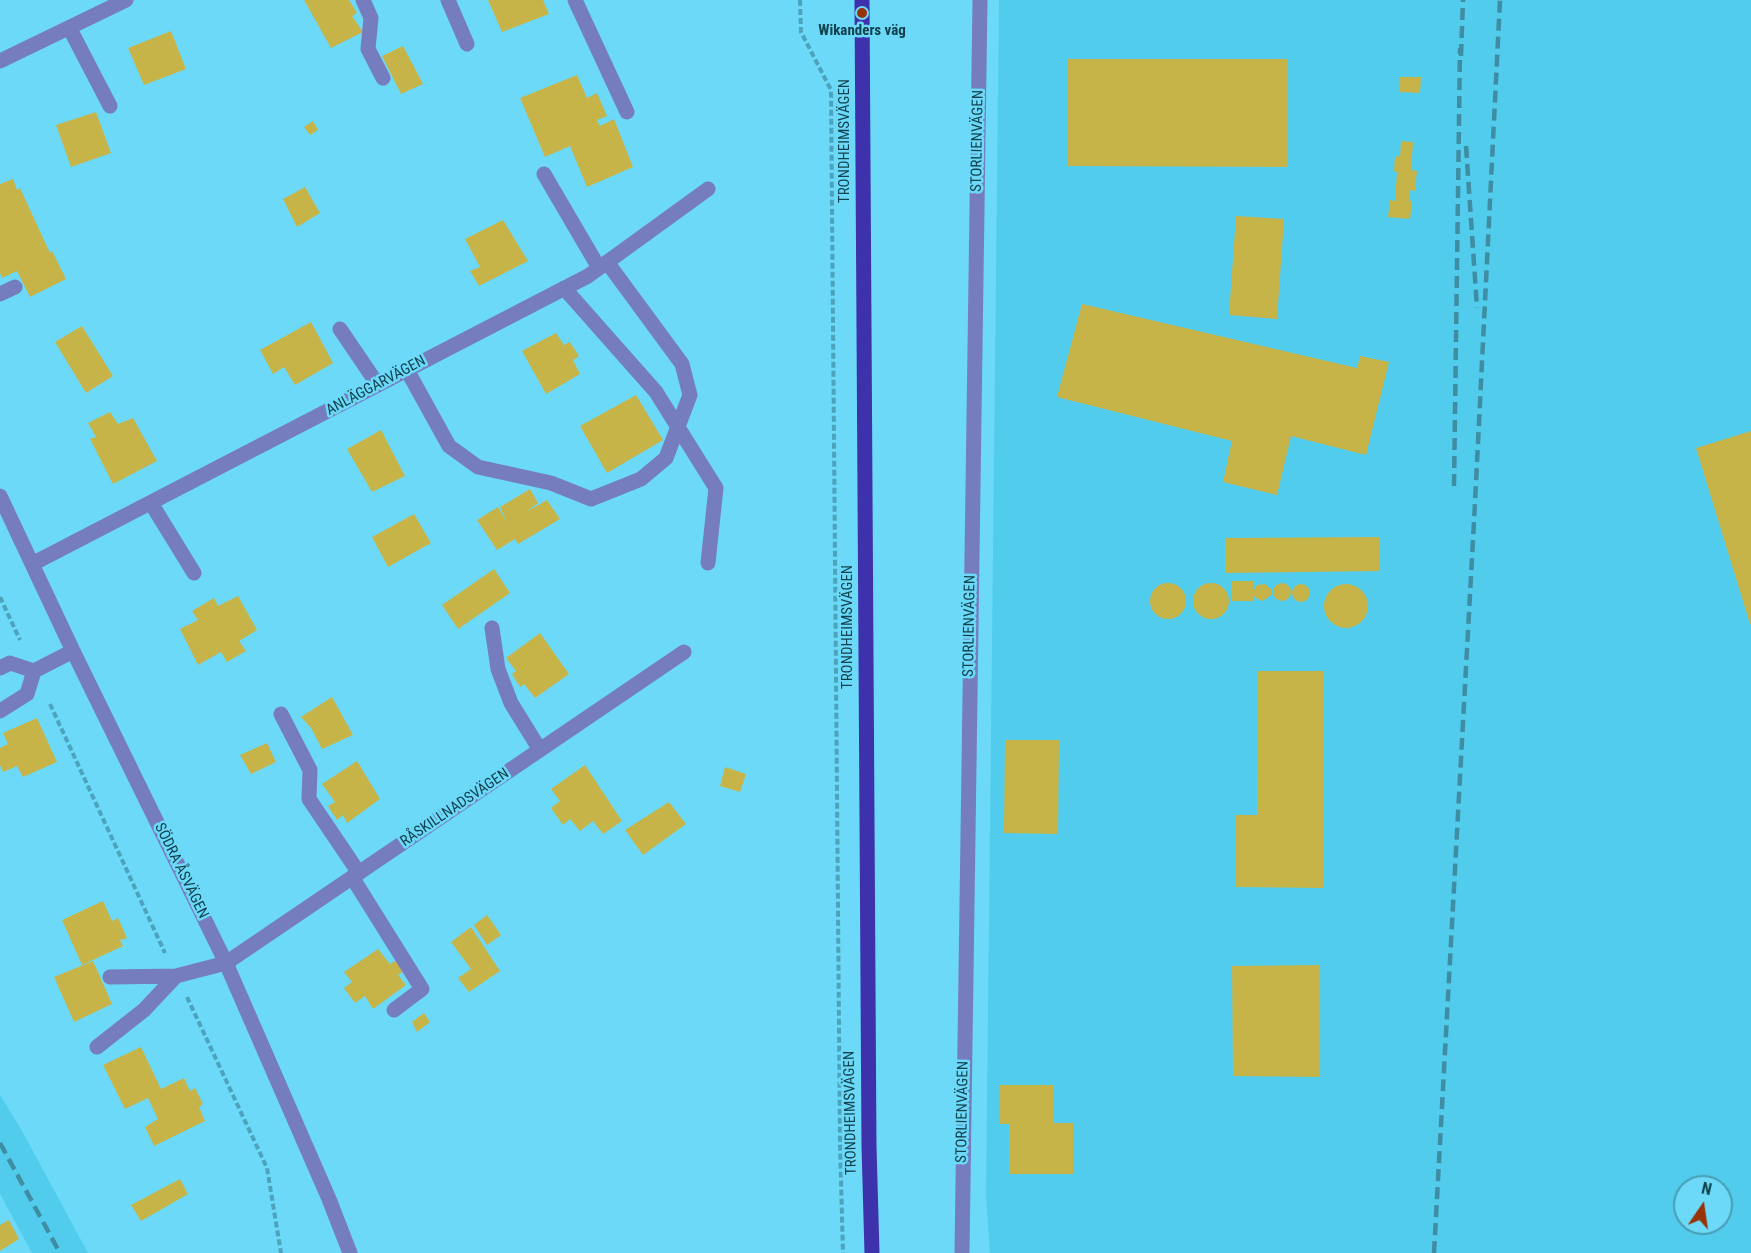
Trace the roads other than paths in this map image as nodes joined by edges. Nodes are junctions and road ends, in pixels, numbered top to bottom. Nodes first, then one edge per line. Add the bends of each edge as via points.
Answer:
1 (126, 0) edge
2 (363, 0) edge
3 (448, 0) edge
4 (575, 0) edge
5 (862, 0) edge
6 (980, 0) edge
7 (70, 29) junction
8 (467, 44) dead end
9 (0, 61) edge
10 (383, 78) dead end
11 (110, 106) dead end
12 (627, 112) dead end
13 (544, 174) dead end
14 (708, 189) dead end
15 (603, 265) junction
16 (15, 286) dead end
17 (564, 288) junction
18 (0, 294) edge
19 (340, 329) dead end
20 (407, 370) junction
21 (378, 385) junction
22 (678, 426) junction
23 (0, 496) edge
24 (151, 503) junction
25 (708, 563) dead end
26 (32, 564) junction
27 (194, 573) dead end
28 (492, 628) dead end
29 (73, 651) junction
30 (684, 652) dead end
31 (0, 668) edge
32 (34, 670) junction
33 (0, 711) edge
34 (281, 714) dead end
35 (540, 750) junction
36 (356, 875) junction
37 (226, 963) junction
38 (176, 975) junction
39 (110, 977) dead end
40 (394, 1010) dead end
41 (97, 1047) dead end
42 (350, 1253) edge
43 (872, 1253) edge
44 (962, 1253) edge

1 - 7 street
2 - 10 street via 371,18 368,49
3 - 8 street
4 - 12 street
5 - 43 main road, TRONDHEIMSVÄGEN
6 - 44 street, STORLIENVÄGEN
7 - 9 street
7 - 11 street
13 - 15 street
14 - 15 street, ANLÄGGARVÄGEN
15 - 17 street, ANLÄGGARVÄGEN
15 - 22 street via 682,364 690,395
16 - 18 street
17 - 20 street, ANLÄGGARVÄGEN
17 - 22 street via 656,392
19 - 21 street
20 - 21 street, ANLÄGGARVÄGEN
20 - 22 street via 449,446 478,467 551,483 591,499 641,479 666,458
21 - 24 street, ANLÄGGARVÄGEN
22 - 25 street via 716,488
23 - 26 street, SÖDRA ÅSVÄGEN
24 - 26 street, ANLÄGGARVÄGEN
24 - 27 street
26 - 29 street, SÖDRA ÅSVÄGEN
28 - 35 street via 498,669 511,703
29 - 32 street
29 - 37 street, SÖDRA ÅSVÄGEN
30 - 35 street, RÅSKILLNADSVÄGEN
31 - 32 street via 10,663
32 - 33 street via 27,694
34 - 36 street via 310,770 309,799
35 - 36 street, RÅSKILLNADSVÄGEN
36 - 37 street, RÅSKILLNADSVÄGEN
36 - 40 street via 422,989
37 - 38 street
37 - 42 street, SÖDRA ÅSVÄGEN
38 - 39 street
38 - 41 street via 144,1010

